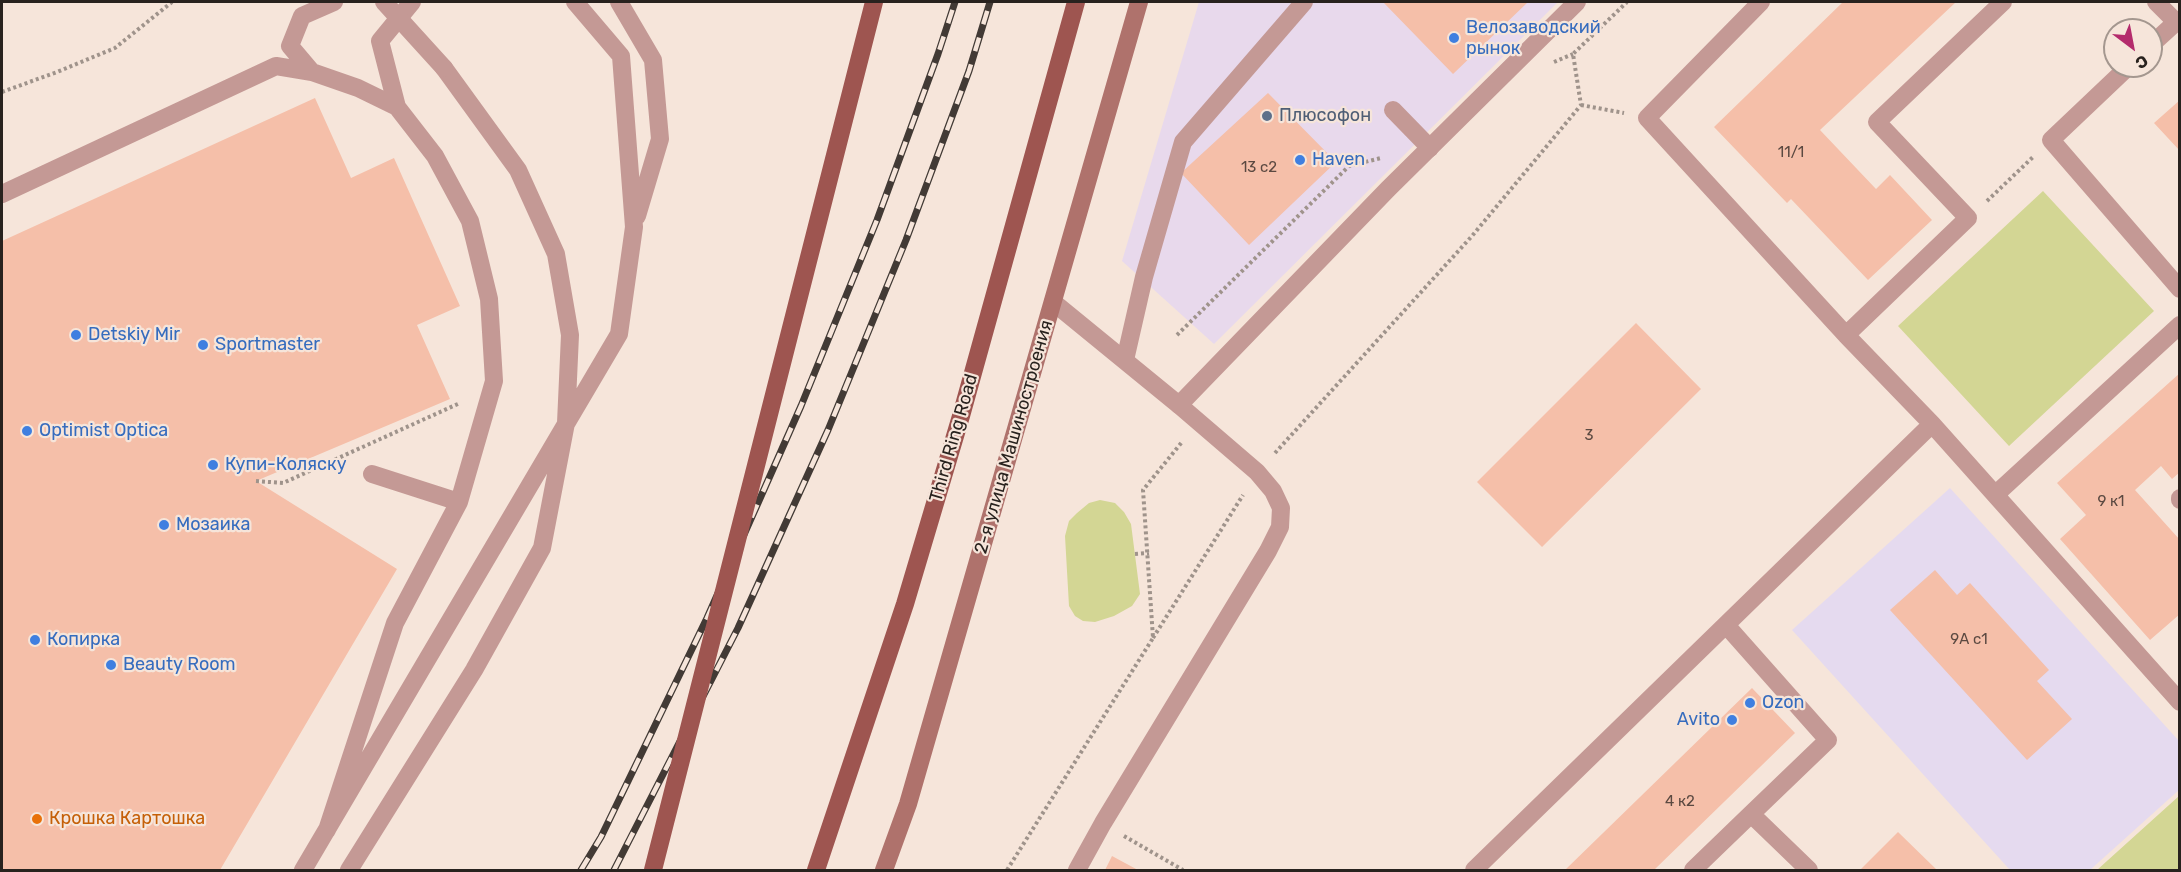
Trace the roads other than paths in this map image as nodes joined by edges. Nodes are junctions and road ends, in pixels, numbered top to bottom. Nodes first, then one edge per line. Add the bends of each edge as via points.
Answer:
1 (334, 2) edge
2 (384, 2) edge
3 (412, 2) edge
4 (575, 2) edge
5 (619, 2) edge
6 (874, 2) edge
7 (1076, 2) edge
8 (1139, 2) edge
9 (1304, 2) edge
10 (1577, 2) edge
11 (1761, 2) edge
12 (2004, 2) edge
13 (2156, 2) edge
14 (2163, 34) edge
15 (312, 72) junction
16 (2116, 78) edge
17 (397, 107) junction
18 (1393, 110) dead end
19 (1430, 148) junction
20 (2, 194) edge
21 (634, 227) junction
22 (2180, 289) edge
23 (1053, 302) junction
24 (2180, 325) edge
25 (1846, 334) junction
26 (1125, 360) junction
27 (1179, 405) junction
28 (566, 423) junction
29 (1932, 423) junction
30 (372, 474) dead end
31 (1996, 494) junction
32 (459, 502) junction
33 (1726, 625) junction
34 (2180, 702) edge
35 (1751, 814) junction
36 (327, 830) junction
37 (885, 868) edge
38 (303, 870) edge
39 (349, 870) edge
40 (653, 870) edge
41 (816, 870) edge
42 (1077, 870) edge
43 (1474, 870) edge
44 (1693, 870) edge
45 (1809, 870) edge

1 - 15 street via 302,16 290,46
2 - 28 street, bridge via 444,68 518,170 556,254 570,335
3 - 17 street via 380,41
4 - 21 street via 621,56
5 - 21 street via 653,60 660,139
6 - 40 main road, bridge
7 - 41 main road, Third Ring Road via 935,504
8 - 23 main road, 2-я улица Машиностроения
9 - 26 street via 1183,142
10 - 19 street
11 - 25 street via 1647,118
12 - 25 street via 1877,122 1968,218
13 - 14 street via 2176,22
15 - 17 street
15 - 20 street via 276,66
16 - 22 street via 2051,140
17 - 32 street via 435,156 470,221 489,299 494,381
18 - 19 street
19 - 27 street
21 - 28 street via 619,334
23 - 26 street
23 - 37 main road, 2-я улица Машиностроения via 908,804
24 - 31 street
25 - 29 street
26 - 27 street
27 - 42 street via 1257,472 1273,491 1281,508 1280,526
28 - 36 street
28 - 39 street via 542,548 474,670
29 - 31 street
29 - 33 street
30 - 32 street
31 - 34 street
32 - 36 street via 395,623
33 - 35 street via 1828,740
33 - 43 street
35 - 44 street
35 - 45 street
36 - 38 street

